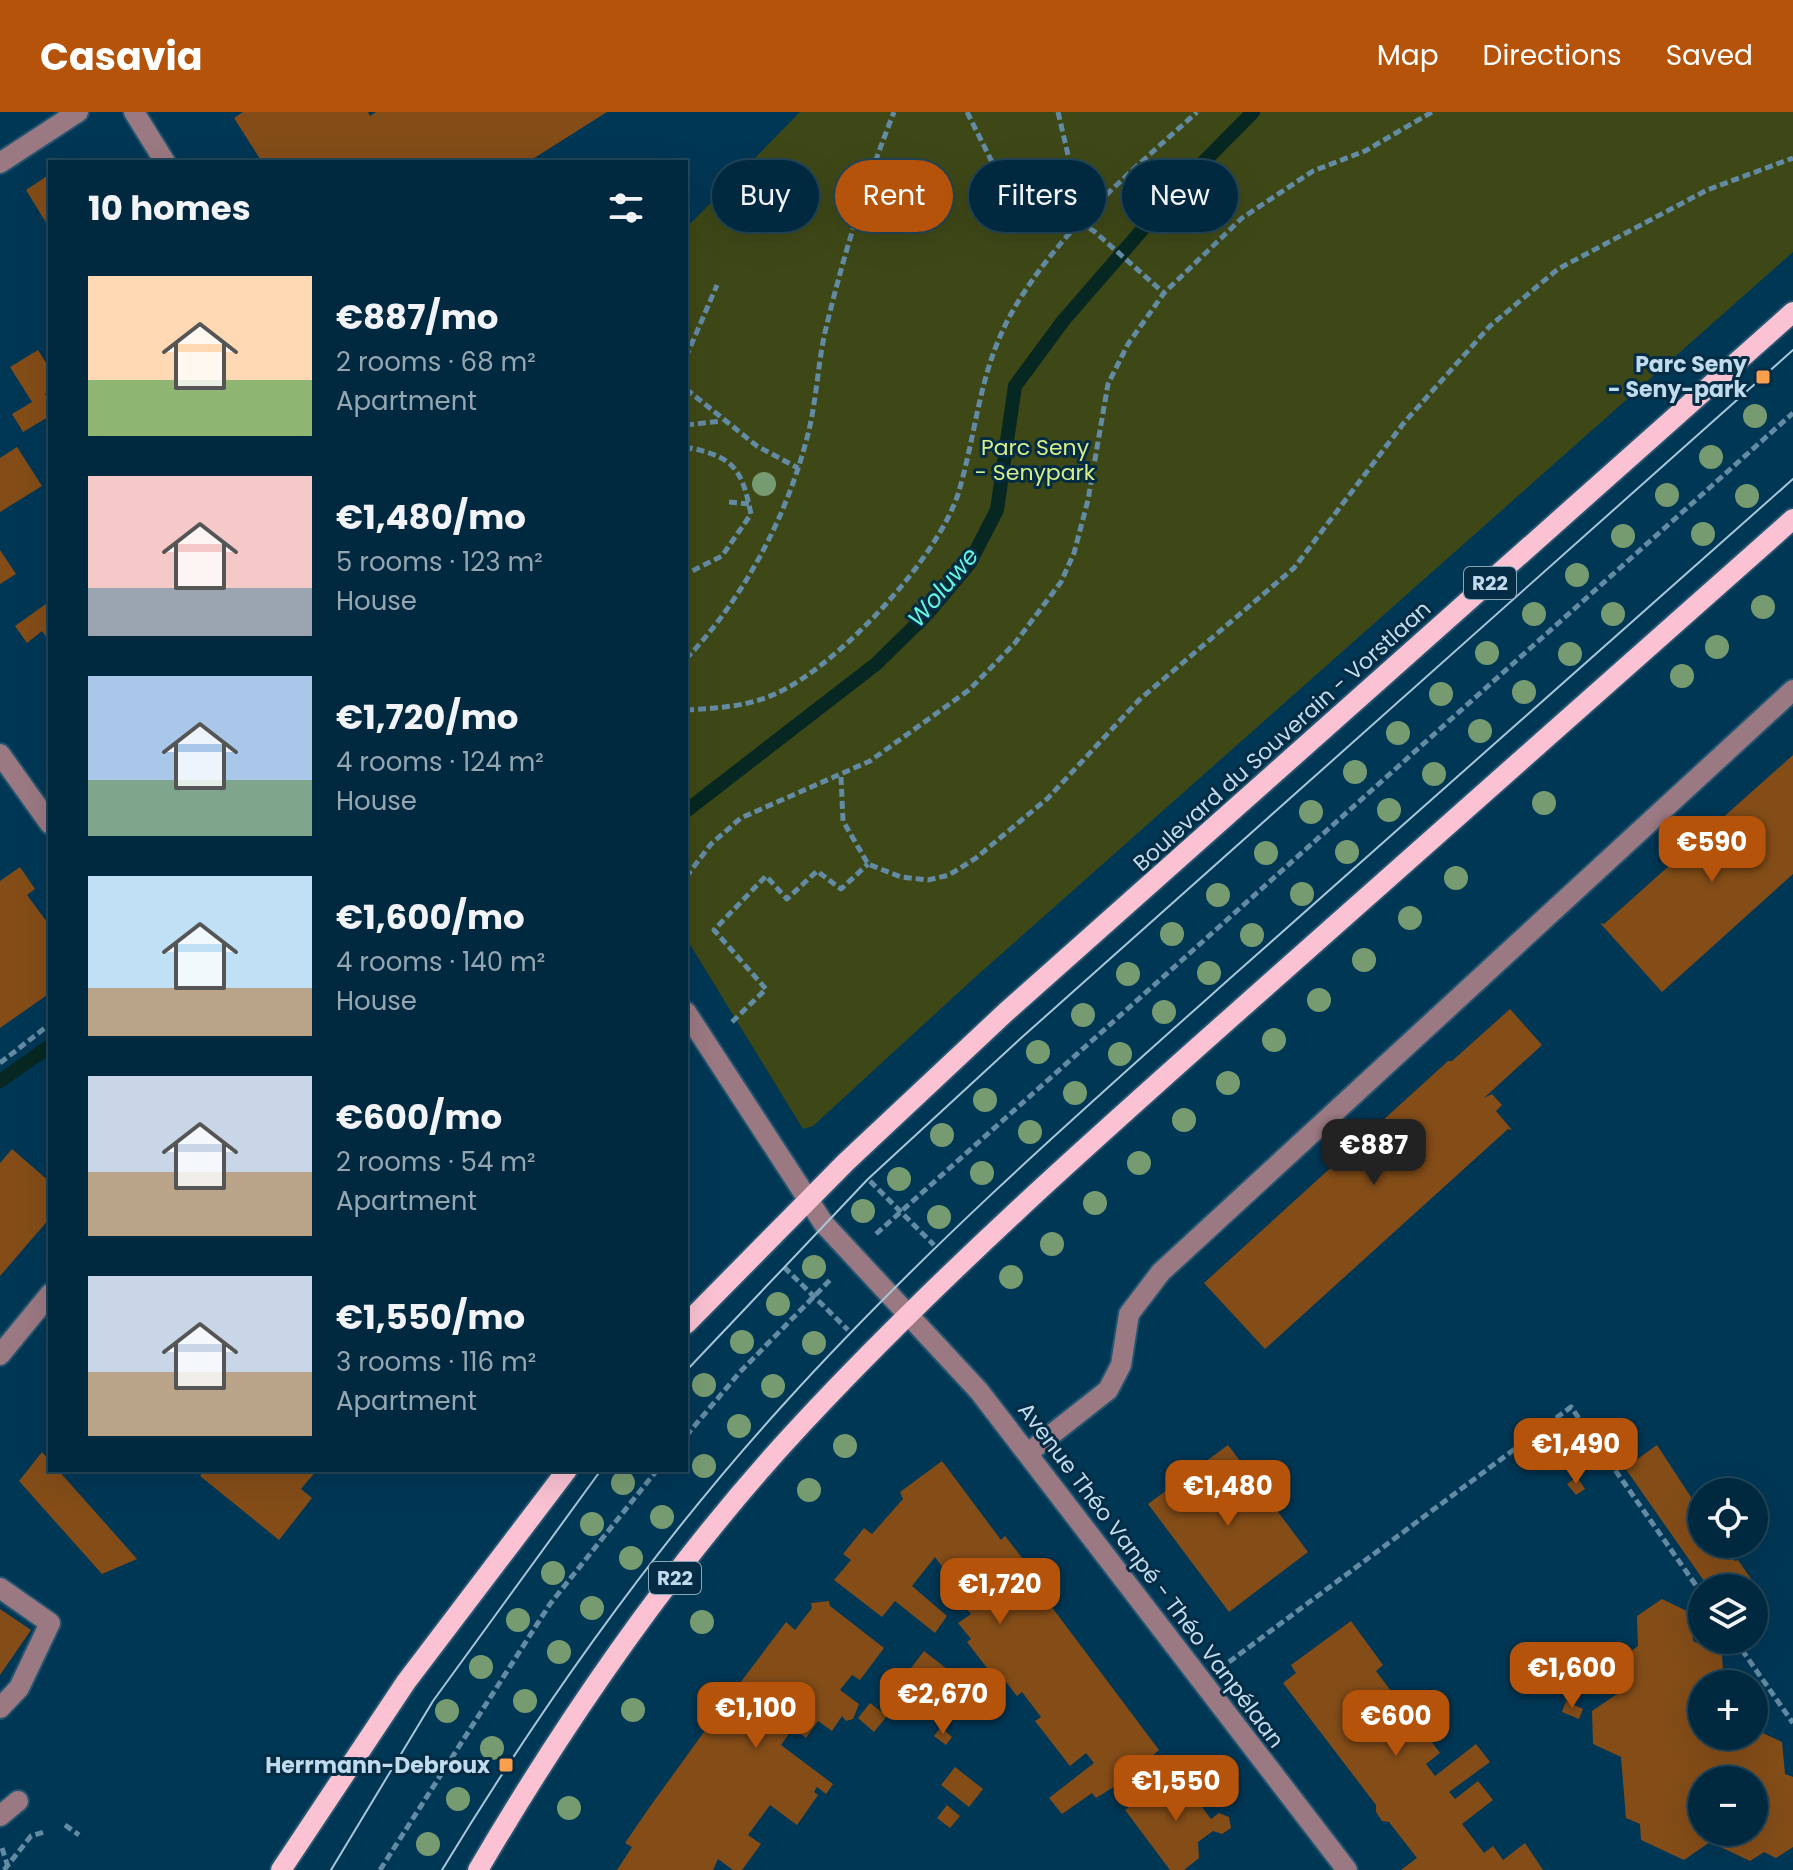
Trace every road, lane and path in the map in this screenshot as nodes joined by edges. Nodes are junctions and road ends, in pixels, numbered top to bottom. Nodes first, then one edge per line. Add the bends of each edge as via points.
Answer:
1 (78, 112) edge
2 (134, 112) edge
3 (894, 112) edge
4 (967, 112) edge
5 (1058, 112) edge
6 (1197, 112) edge
7 (1432, 112) edge
8 (1793, 158) edge
9 (164, 160) edge
10 (991, 160) edge
11 (1069, 160) edge
12 (0, 163) edge
13 (1106, 194) edge
14 (1070, 232) edge
15 (1095, 232) edge
16 (717, 285) dead end
17 (1164, 293) junction
18 (1793, 312) edge
19 (688, 352) edge
20 (688, 391) edge
21 (1793, 413) edge
22 (723, 421) junction
23 (688, 425) edge
24 (688, 450) edge
25 (798, 468) junction
26 (729, 502) dead end
27 (749, 504) junction
28 (1793, 519) edge
29 (688, 573) edge
30 (688, 657) edge
31 (1793, 690) edge
32 (688, 710) edge
33 (0, 754) edge
34 (841, 777) junction
35 (48, 821) edge
36 (868, 864) junction
37 (688, 874) edge
38 (688, 1015) edge
39 (48, 1026) edge
40 (729, 1026) dead end
41 (0, 1063) edge
42 (846, 1162) junction
43 (807, 1201) junction
44 (900, 1211) junction
45 (761, 1247) junction
46 (853, 1256) junction
47 (958, 1269) junction
48 (48, 1296) edge
49 (813, 1296) junction
50 (910, 1315) junction
51 (688, 1322) edge
52 (871, 1352) junction
53 (0, 1355) edge
54 (688, 1434) edge
55 (1028, 1453) junction
56 (565, 1472) edge
57 (655, 1472) edge
58 (1688, 1574) edge
59 (0, 1588) edge
60 (1745, 1654) edge
61 (1227, 1664) dead end
62 (0, 1708) edge
63 (1793, 1723) edge
64 (18, 1801) dead end
65 (0, 1816) edge
66 (65, 1825) dead end
67 (44, 1832) dead end
68 (79, 1835) dead end
69 (0, 1843) edge
70 (6, 1869) edge
71 (281, 1870) edge
72 (380, 1870) edge
73 (478, 1870) edge
74 (1347, 1870) edge

1 - 12 street
2 - 9 street
3 - 25 path via 851,226
4 - 10 path
5 - 11 path
6 - 13 path
7 - 17 path via 1365,151 1313,171 1242,218
8 - 36 path via 1707,190 1558,269 1490,326 1403,424 1294,568 1139,700 1048,798 976,858 949,875 928,880 901,877
14 - 32 path via 1024,291 1001,334 982,381 959,493 900,590 806,678 737,707
15 - 17 path
16 - 19 path
17 - 34 path via 1108,384 1088,500 1061,582 1015,643 969,690 931,721
18 - 42 main road, Boulevard du Souverain - Vorstlaan / R22 via 1006,1012
20 - 22 path
21 - 44 path
22 - 23 path
22 - 25 path
24 - 27 path via 719,454 744,478
25 - 30 path via 768,542 718,625
26 - 27 path
27 - 29 path via 751,514 722,556
28 - 47 main road, R22 via 1096,1137
31 - 55 street via 1161,1272 1129,1314 1121,1365 1108,1390
33 - 35 street
34 - 36 path via 843,821
34 - 37 path via 741,818 711,844
36 - 40 path via 841,889 817,871 787,899 766,876 714,930 766,989
38 - 43 street
39 - 41 path
42 - 43 main road, Boulevard du Souverain - Vorstlaan / R22
42 - 44 path
43 - 45 main road, Boulevard du Souverain - Vorstlaan / R22
43 - 46 street
44 - 46 path
44 - 47 path
45 - 49 path
45 - 51 main road, Boulevard du Souverain - Vorstlaan / R22
46 - 49 path
46 - 50 street
47 - 50 main road, R22
48 - 53 street
49 - 52 path
49 - 54 path
50 - 52 main road, R22
50 - 55 street, Avenue Théo Vanpé - Théo Vanpélaan
52 - 73 main road, R22 via 702,1540 536,1772
55 - 74 street, Avenue Théo Vanpé - Théo Vanpélaan
56 - 71 main road via 413,1671
57 - 72 path via 550,1604
58 - 61 path, Avenue Théo Vanpé - Théo Vanpélaan via 1571,1407
59 - 62 street via 50,1623 19,1688
60 - 63 path
64 - 65 street
66 - 68 path
67 - 70 path via 31,1836
69 - 70 path

